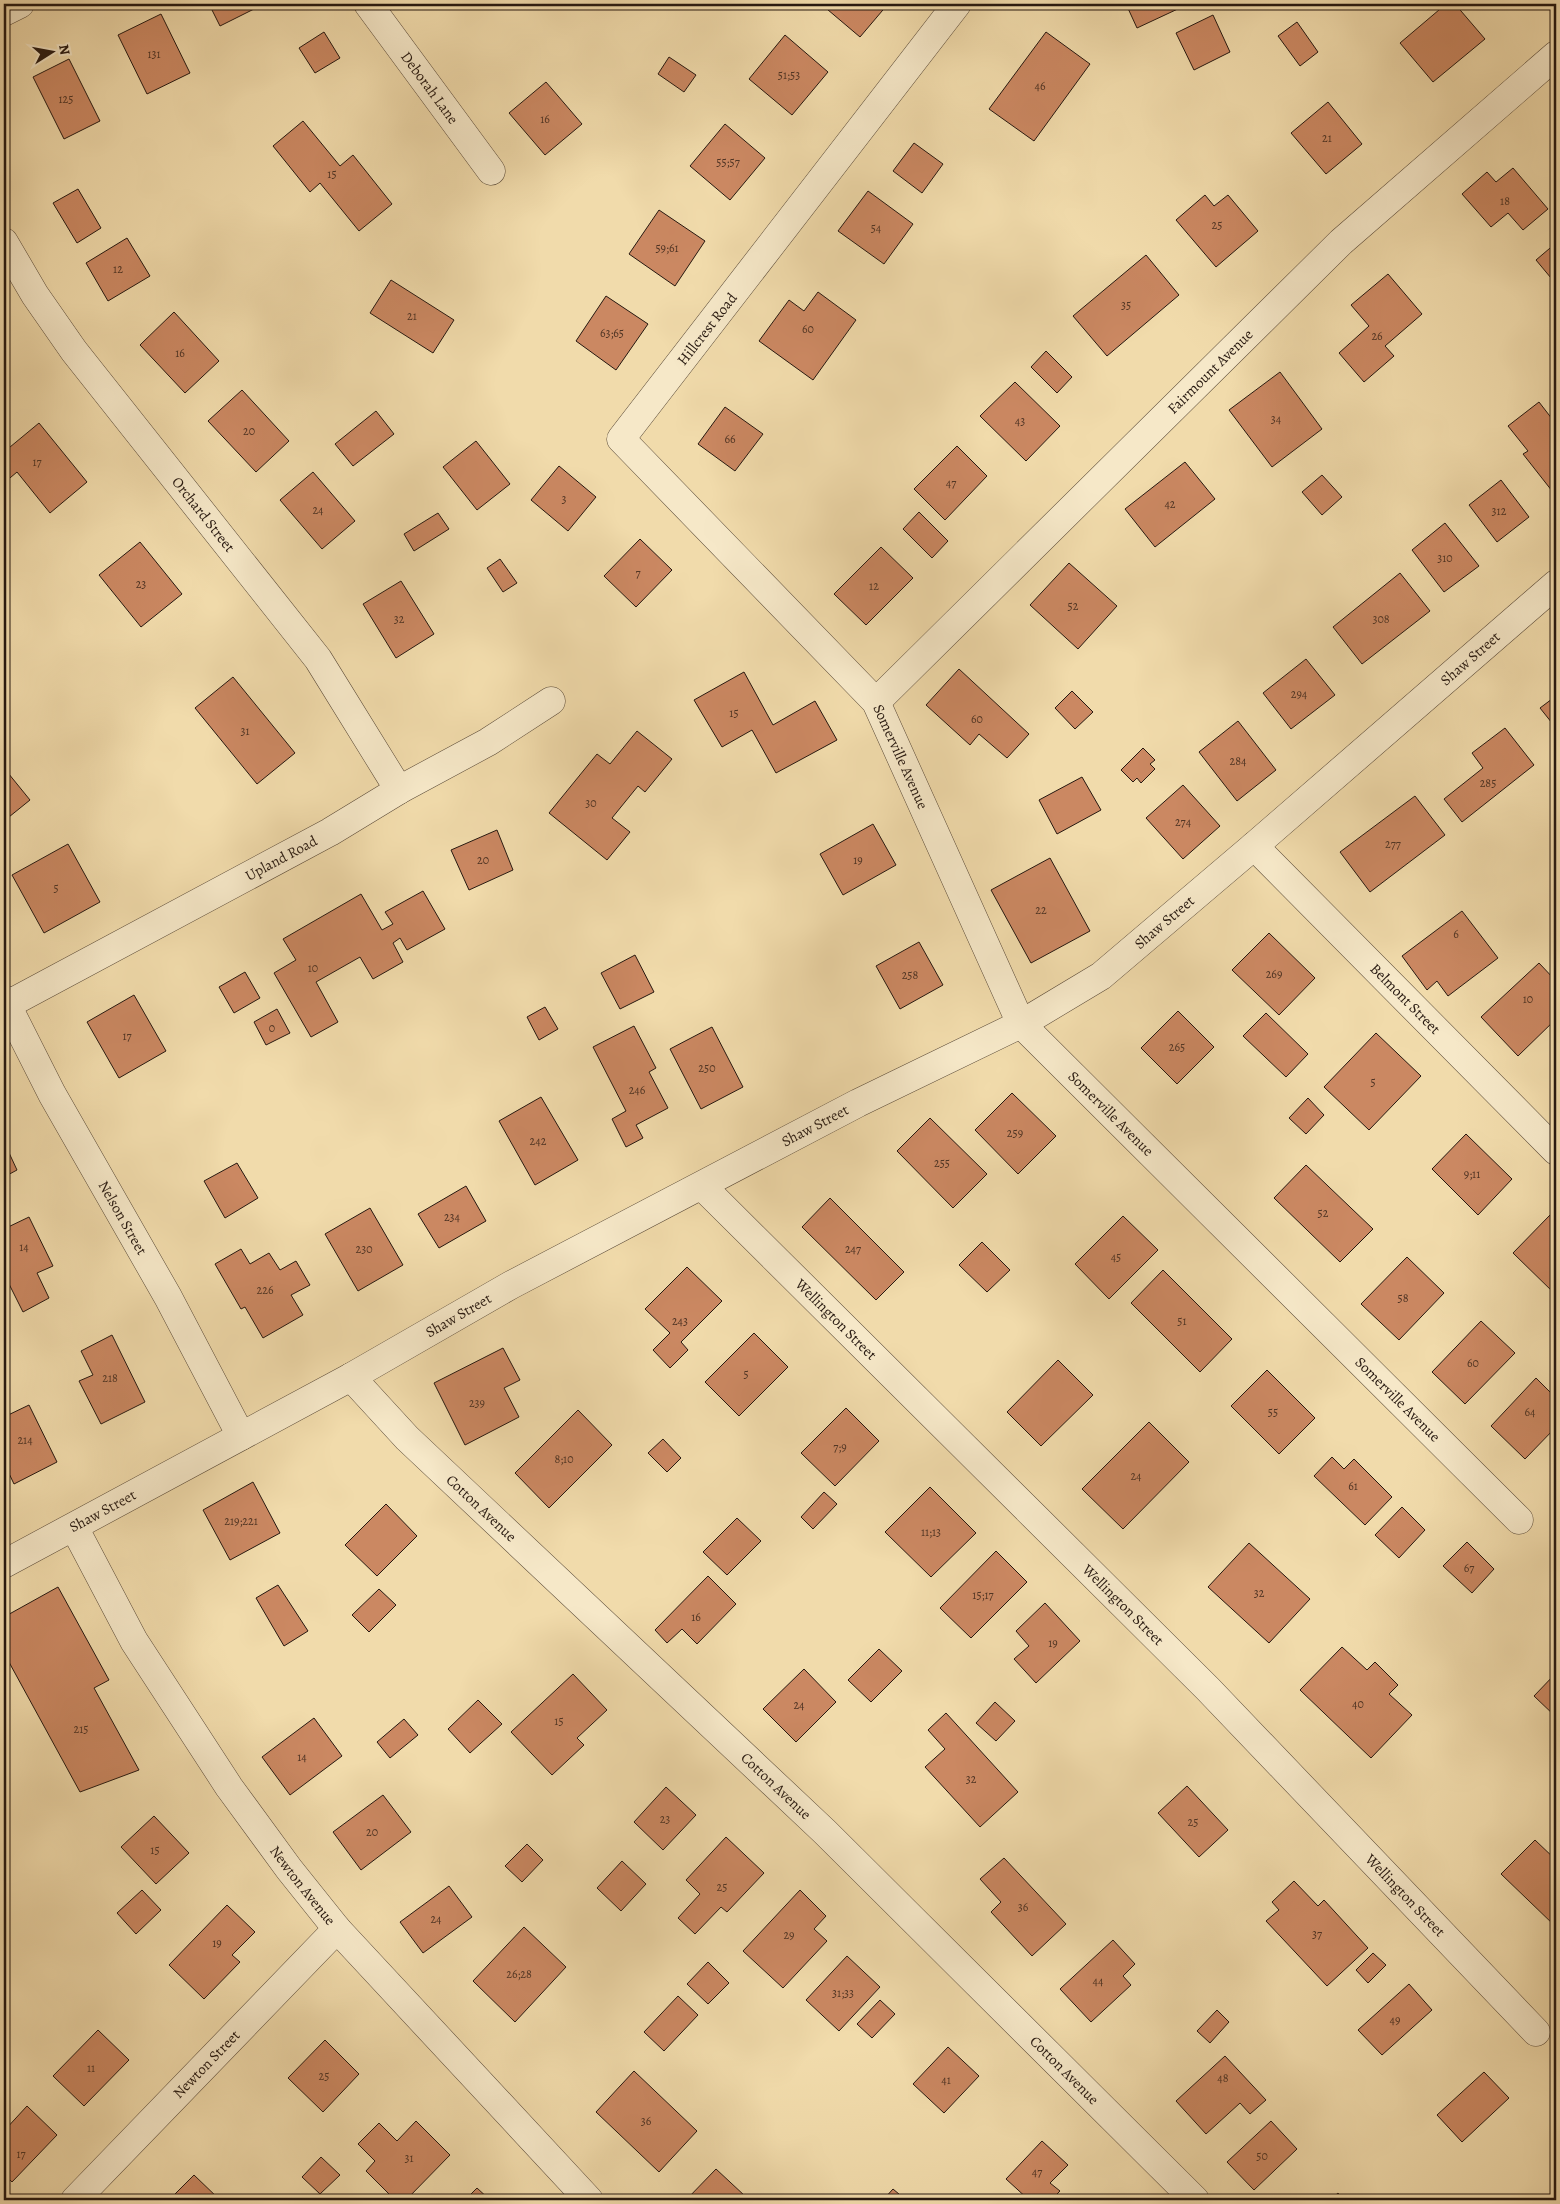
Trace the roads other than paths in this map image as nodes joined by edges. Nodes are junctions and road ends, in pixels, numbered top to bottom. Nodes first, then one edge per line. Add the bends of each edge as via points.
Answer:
1 (20, 4) edge
2 (368, 4) edge
3 (956, 4) edge
4 (4, 12) edge
5 (1556, 55) edge
6 (491, 171) dead end
7 (4, 242) edge
8 (1556, 584) edge
9 (809, 633) joint
10 (551, 701) dead end
11 (876, 702) junction
12 (399, 790) junction
13 (1254, 846) junction
14 (5, 1002) edge
15 (1021, 1024) junction
16 (1556, 1151) edge
17 (702, 1186) junction
18 (351, 1377) junction
19 (241, 1436) junction
20 (1519, 1520) dead end
21 (74, 1527) junction
22 (4, 1564) edge
23 (337, 1929) junction
24 (1536, 2032) dead end
25 (75, 2200) edge
26 (589, 2200) edge
27 (1195, 2200) edge

1 - 4 street
2 - 6 street, Deborah Lane
3 - 9 street, Hillcrest Road via 621,439
5 - 11 street, Fairmount Avenue via 1341,242
7 - 12 street, Orchard Street via 34,295 74,351 318,659
8 - 13 street, Shaw Street
9 - 11 street, Somerville Avenue
10 - 12 street, Upland Road via 488,742
11 - 15 street, Somerville Avenue
12 - 14 street, Upland Road via 330,832
13 - 15 street, Shaw Street via 1101,976
13 - 16 street, Belmont Street
14 - 19 street, Nelson Street via 52,1094 168,1297
15 - 17 street, Shaw Street via 858,1103
15 - 20 street, Somerville Avenue
17 - 18 street, Shaw Street via 511,1284
17 - 24 street, Wellington Street via 1208,1689
18 - 19 street, Shaw Street
18 - 27 street, Cotton Avenue via 407,1438 825,1832
19 - 21 street, Shaw Street
21 - 22 street, Shaw Street
21 - 23 street, Newton Avenue via 134,1641 229,1787
23 - 25 street, Newton Street
23 - 26 street, Newton Avenue

